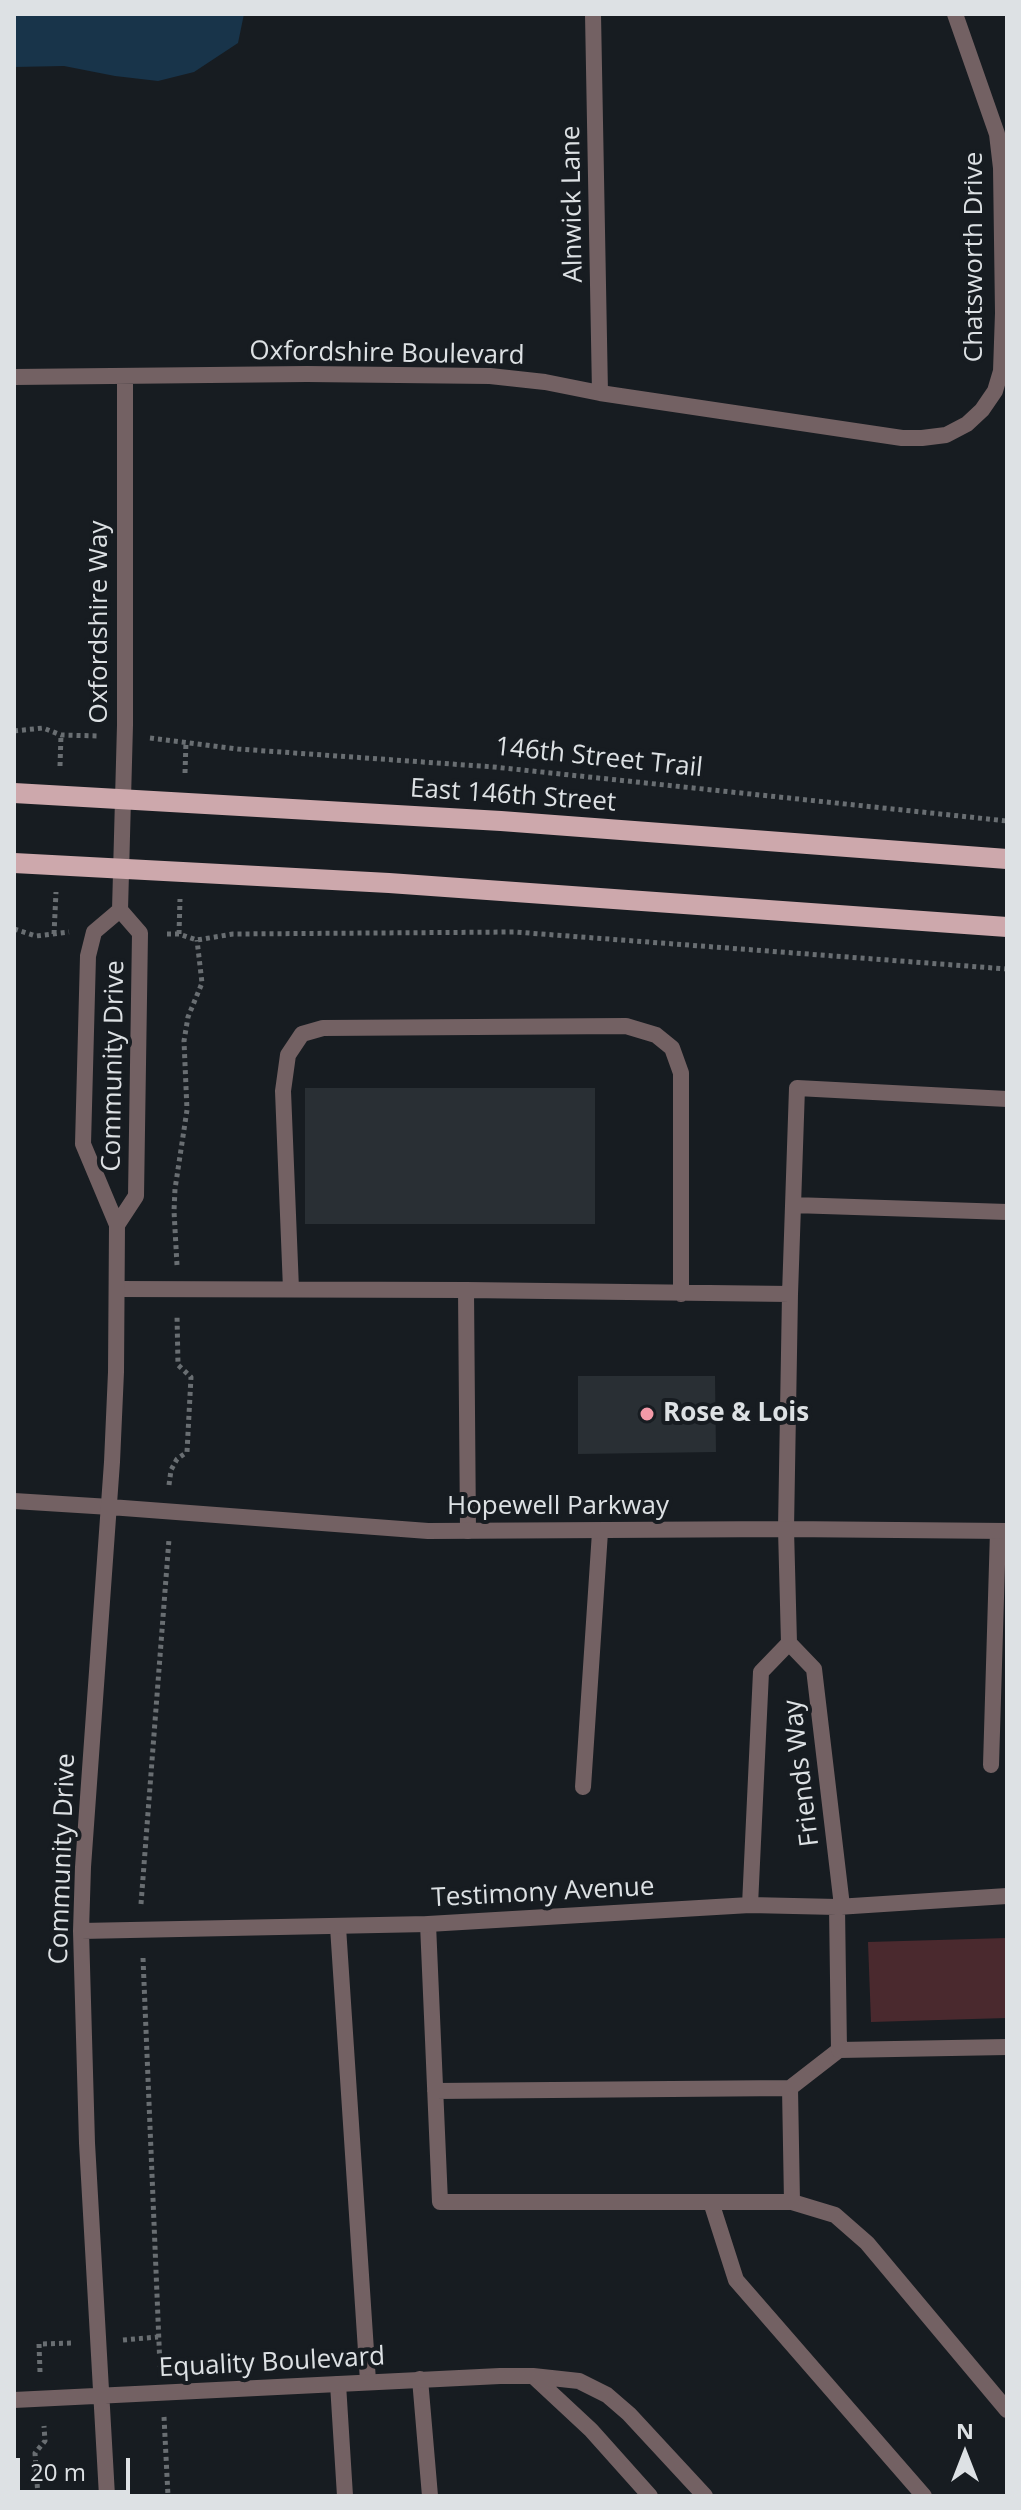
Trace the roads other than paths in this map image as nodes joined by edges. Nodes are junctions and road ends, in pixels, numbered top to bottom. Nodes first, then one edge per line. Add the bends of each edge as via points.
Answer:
1 (593, 14) edge
2 (955, 14) edge
3 (125, 376) junction
4 (14, 377) edge
5 (600, 393) junction
6 (946, 435) joint
7 (14, 793) edge
8 (122, 797) junction
9 (1007, 859) edge
10 (14, 863) edge
11 (120, 867) junction
12 (120, 910) junction
13 (1007, 927) edge
14 (1007, 1099) edge
15 (793, 1205) junction
16 (1007, 1212) edge
17 (117, 1225) junction
18 (117, 1289) junction
19 (291, 1289) junction
20 (466, 1290) junction
21 (681, 1294) junction
22 (790, 1294) junction
23 (14, 1501) edge
24 (110, 1507) junction
25 (786, 1529) junction
26 (468, 1531) junction
27 (1003, 1531) edge
28 (600, 1532) junction
29 (1001, 1630) edge
30 (789, 1643) junction
31 (991, 1765) dead end
32 (583, 1787) dead end
33 (1007, 1896) edge
34 (750, 1905) junction
35 (839, 1907) junction
36 (428, 1924) junction
37 (338, 1927) junction
38 (81, 1931) junction
39 (1007, 2047) edge
40 (839, 2050) junction
41 (790, 2088) junction
42 (435, 2091) junction
43 (711, 2202) junction
44 (792, 2202) junction
45 (533, 2376) junction
46 (420, 2379) junction
47 (368, 2381) junction
48 (338, 2384) junction
49 (101, 2396) junction
50 (14, 2400) edge
51 (1007, 2410) edge
52 (107, 2496) edge
53 (345, 2496) edge
54 (430, 2496) edge
55 (650, 2496) edge
56 (705, 2496) edge
57 (924, 2496) edge

1 - 5 street, Alnwick Lane
2 - 6 street, Chatsworth Drive via 997,134 1003,313 995,391 974,418
3 - 4 street, Oxfordshire Boulevard
3 - 5 street, Oxfordshire Boulevard via 490,376
3 - 8 street, Oxfordshire Way
5 - 6 street, Oxfordshire Boulevard via 902,438
7 - 8 main road, East 146th Street
8 - 9 main road, East 146th Street
8 - 11 street, Oxfordshire Way
10 - 11 main road
11 - 12 street
11 - 13 main road
12 - 17 street, Community Drive via 140,933 136,1196
12 - 17 street, Community Drive via 94,932 88,956 83,1144
14 - 15 street via 797,1088
15 - 16 street
15 - 22 street
17 - 18 street, Community Drive
18 - 19 street
18 - 24 street, Community Drive
19 - 20 street
19 - 21 street via 283,1091 288,1055 302,1034 323,1028 633,1027 672,1048 681,1073
20 - 21 street
20 - 26 street
21 - 22 street
22 - 25 street
23 - 24 street, Hopewell Parkway
24 - 26 street, Hopewell Parkway
24 - 38 street, Community Drive
25 - 27 street, Hopewell Parkway
25 - 28 street, Hopewell Parkway
25 - 30 street
26 - 28 street, Hopewell Parkway
27 - 29 street
28 - 32 street
29 - 31 street
30 - 34 street, Friends Way via 761,1672
30 - 35 street, Friends Way via 814,1669
33 - 35 street, Testimony Avenue
34 - 35 street, Testimony Avenue
34 - 36 street, Testimony Avenue
35 - 40 street, Friends Way
36 - 37 street, Testimony Avenue
36 - 42 street
37 - 38 street, Testimony Avenue
37 - 47 street
38 - 49 street, Community Drive
39 - 40 street
40 - 41 street
41 - 42 street
41 - 44 street
42 - 43 street via 440,2202
43 - 44 street
43 - 57 street via 736,2280
44 - 51 street via 835,2215 867,2243
45 - 46 street, Equality Boulevard
45 - 55 street
45 - 56 street, Equality Boulevard via 579,2381 607,2395
46 - 47 street, Equality Boulevard
46 - 54 street
47 - 48 street, Equality Boulevard
48 - 49 street, Equality Boulevard
48 - 53 street
49 - 50 street, Equality Boulevard
49 - 52 street, Community Drive

